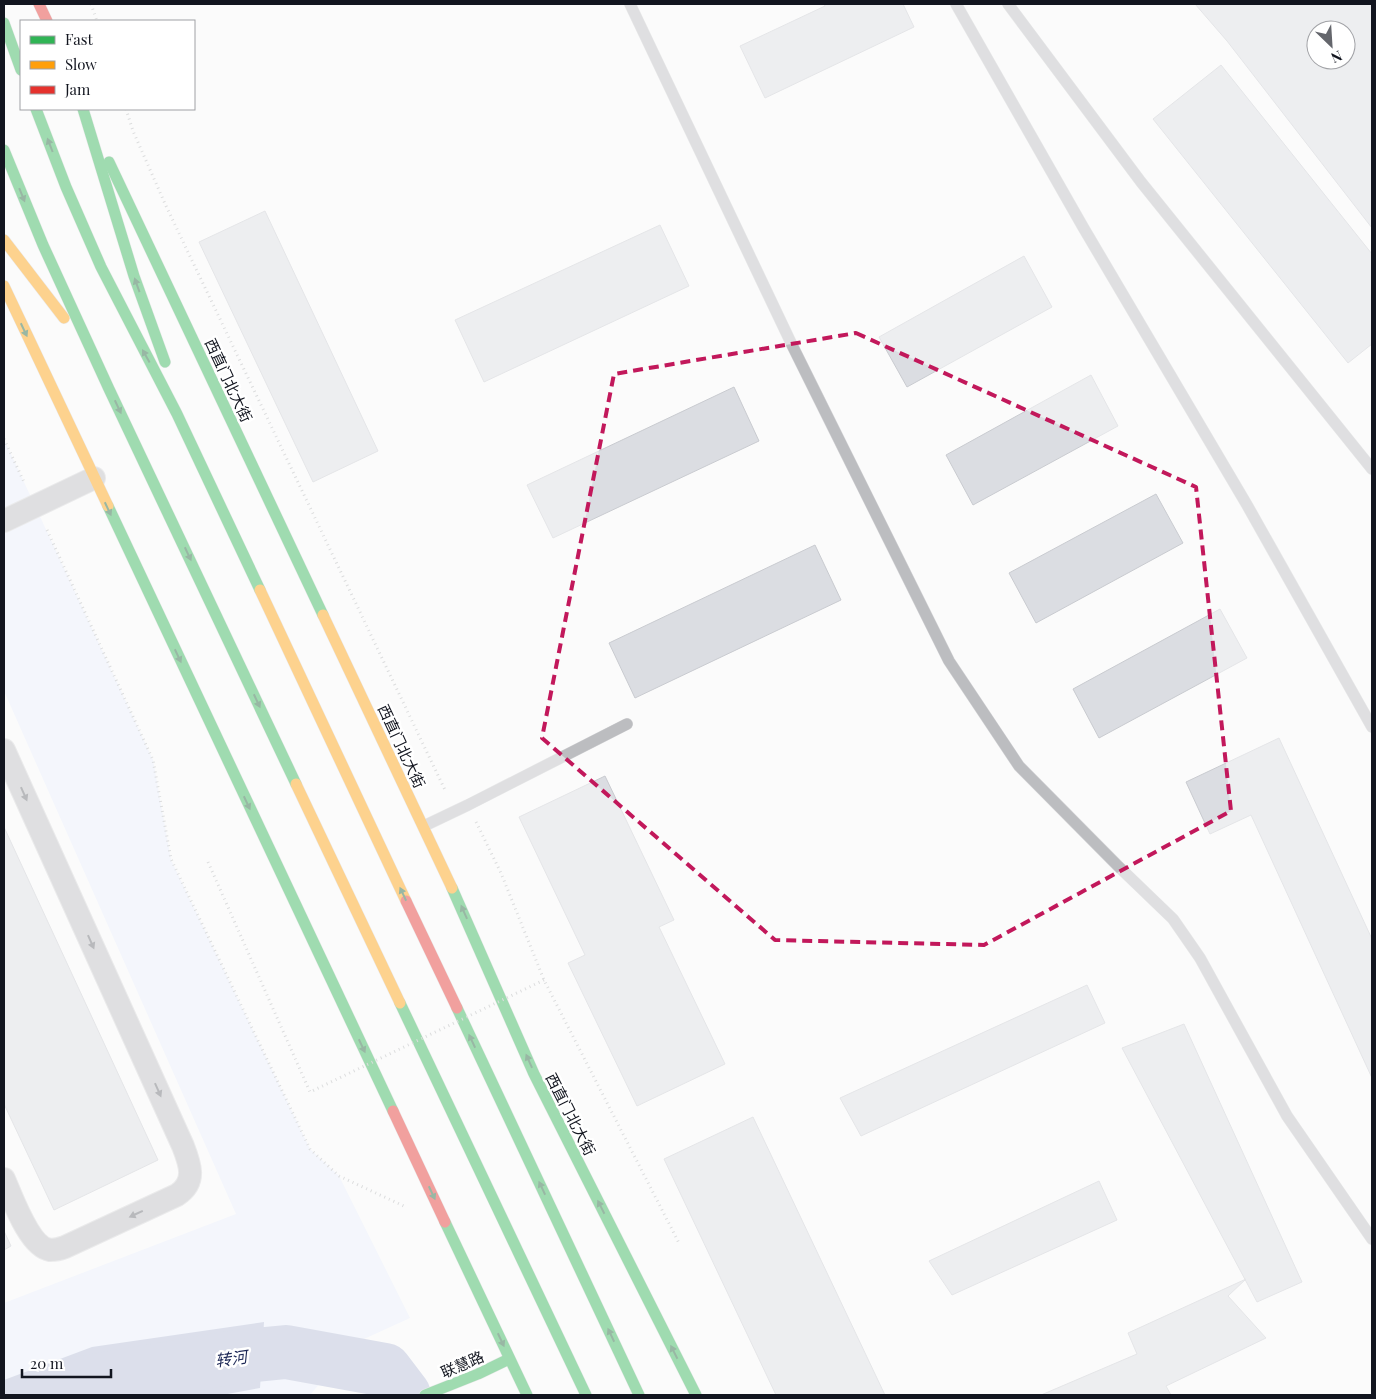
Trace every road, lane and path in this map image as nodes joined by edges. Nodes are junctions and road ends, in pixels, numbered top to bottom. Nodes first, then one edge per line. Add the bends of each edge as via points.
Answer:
1 (39, 4) edge
2 (44, 4) edge
3 (91, 4) edge
4 (630, 4) edge
5 (956, 4) edge
6 (1008, 4) edge
7 (46, 20) edge
8 (51, 20) edge
9 (97, 20) edge
10 (4, 23) edge
11 (20, 67) edge
12 (36, 110) edge
13 (84, 110) edge
14 (84, 110) edge
15 (126, 110) edge
16 (4, 150) edge
17 (4, 240) edge
18 (4, 286) edge
19 (109, 389) junction
20 (177, 414) junction
21 (4, 439) edge
22 (1372, 468) edge
23 (94, 478) junction
24 (36, 506) junction
25 (4, 521) edge
26 (627, 724) dead end
27 (1372, 727) edge
28 (4, 750) edge
29 (468, 805) junction
30 (424, 826) junction
31 (208, 862) dead end
32 (544, 980) junction
33 (4, 1179) edge
34 (447, 1226) junction
35 (1372, 1239) edge
36 (680, 1245) dead end
37 (510, 1359) junction
38 (425, 1395) edge
39 (527, 1395) edge
40 (586, 1395) edge
41 (639, 1395) edge
42 (696, 1395) edge

1 - 7 main road
2 - 8 main road
3 - 9 path
4 - 35 lane via 793,347 949,661 1019,766 1173,919 1200,958 1287,1116
5 - 27 lane
6 - 22 lane via 1141,182
10 - 11 main road
20 -> 12 main road via 119,306 66,187
20 -> 13 main road via 165,363 134,276
14 - 30 main road, 西直门北大街
15 - 29 path via 166,206 445,790
16 -> 19 main road
17 - 19 main road via 73,330
18 -> 23 main road
19 -> 40 main road
41 -> 20 main road
21 - 24 path
23 - 24 street
23 -> 34 main road
24 - 25 street
24 - 34 path via 153,760 171,860 310,1149 338,1176
26 - 29 lane
28 -> 33 street via 183,1146 190,1170 188,1184 177,1195 52,1250 41,1245 30,1233
29 - 30 lane
29 - 32 path via 501,873
42 -> 30 main road, 西直门北大街 via 534,1074
31 - 32 path, bridge via 310,1092
32 - 36 path
34 -> 37 main road
37 - 38 main road, 联慧路
37 - 39 main road

